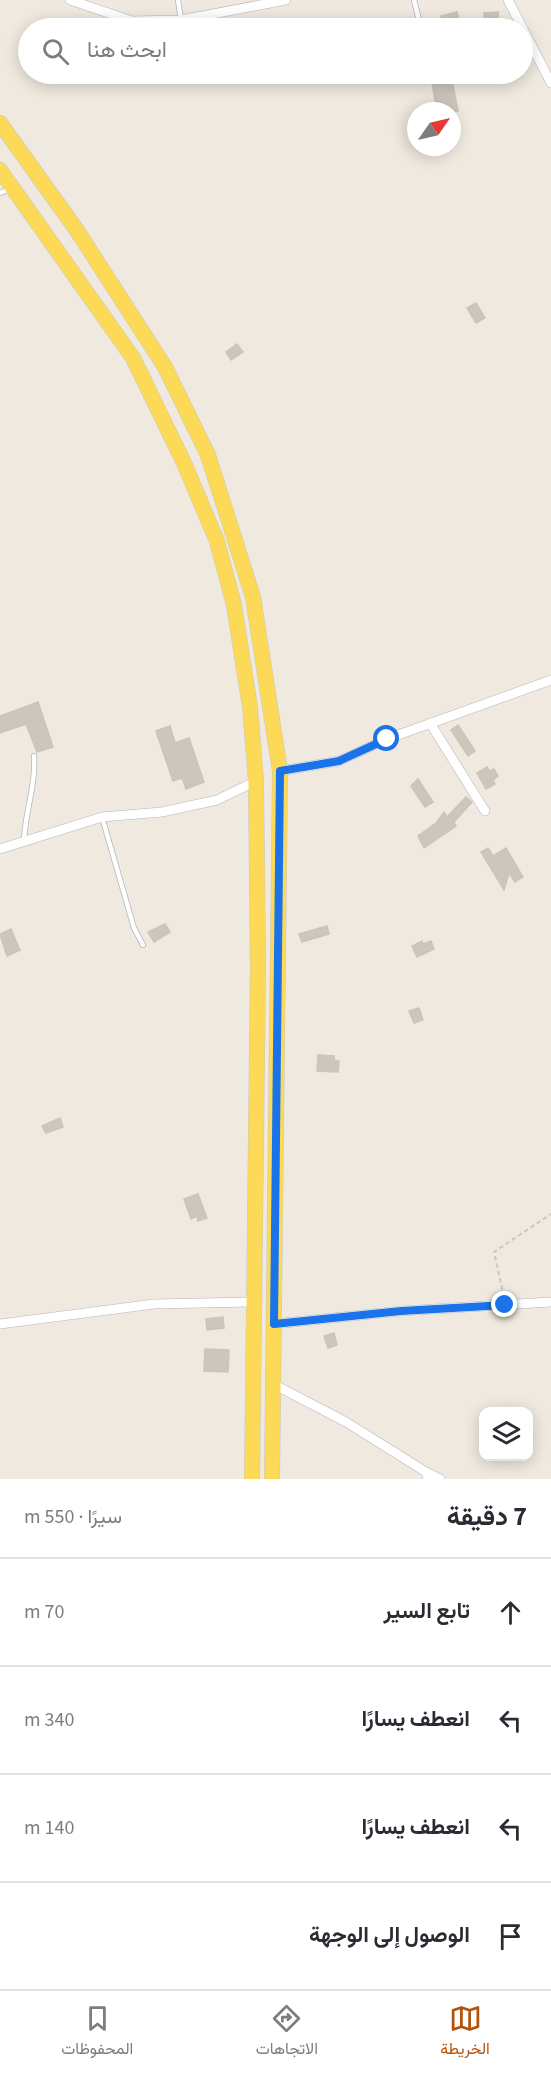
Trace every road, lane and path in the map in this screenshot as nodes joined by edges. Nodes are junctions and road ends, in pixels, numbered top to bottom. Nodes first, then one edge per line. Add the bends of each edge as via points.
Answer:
1 (70, 0) edge
2 (178, 0) edge
3 (286, 0) edge
4 (414, 0) edge
5 (508, 0) edge
6 (267, 2) edge
7 (123, 18) edge
8 (181, 18) edge
9 (191, 18) edge
10 (418, 18) edge
11 (517, 18) edge
12 (533, 48) edge
13 (551, 83) edge
14 (0, 123) edge
15 (0, 170) edge
16 (6, 190) edge
17 (551, 680) edge
18 (430, 723) junction
19 (34, 756) dead end
20 (280, 771) junction
21 (256, 781) junction
22 (484, 811) dead end
23 (102, 817) junction
24 (24, 841) junction
25 (0, 849) edge
26 (143, 945) dead end
27 (551, 1214) edge
28 (252, 1302) junction
29 (551, 1302) edge
30 (505, 1305) junction
31 (0, 1324) edge
32 (274, 1324) junction
33 (273, 1384) junction
34 (427, 1475) edge
35 (272, 1477) edge
36 (252, 1478) edge
37 (440, 1479) edge

1 - 7 street
2 - 8 lane
3 - 6 street
4 - 10 lane
5 - 11 street
6 - 9 street
12 - 13 street
14 - 20 main road via 76,229 165,367 208,455 253,597
15 - 16 main road
16 - 21 main road via 133,357 217,541 234,605 250,707
17 - 18 street
18 - 20 street via 339,761
18 - 22 street
19 - 24 lane via 35,775
20 - 32 main road
21 - 23 street via 217,800 162,812
21 - 28 main road via 258,968
23 - 24 street
23 - 26 lane
24 - 25 street
27 - 30 path via 494,1252
28 - 31 street via 154,1304
28 - 36 main road
29 - 30 street
30 - 32 street
32 - 33 main road
33 - 34 street via 346,1422
33 - 35 main road
34 - 37 street
35 - 36 main road

